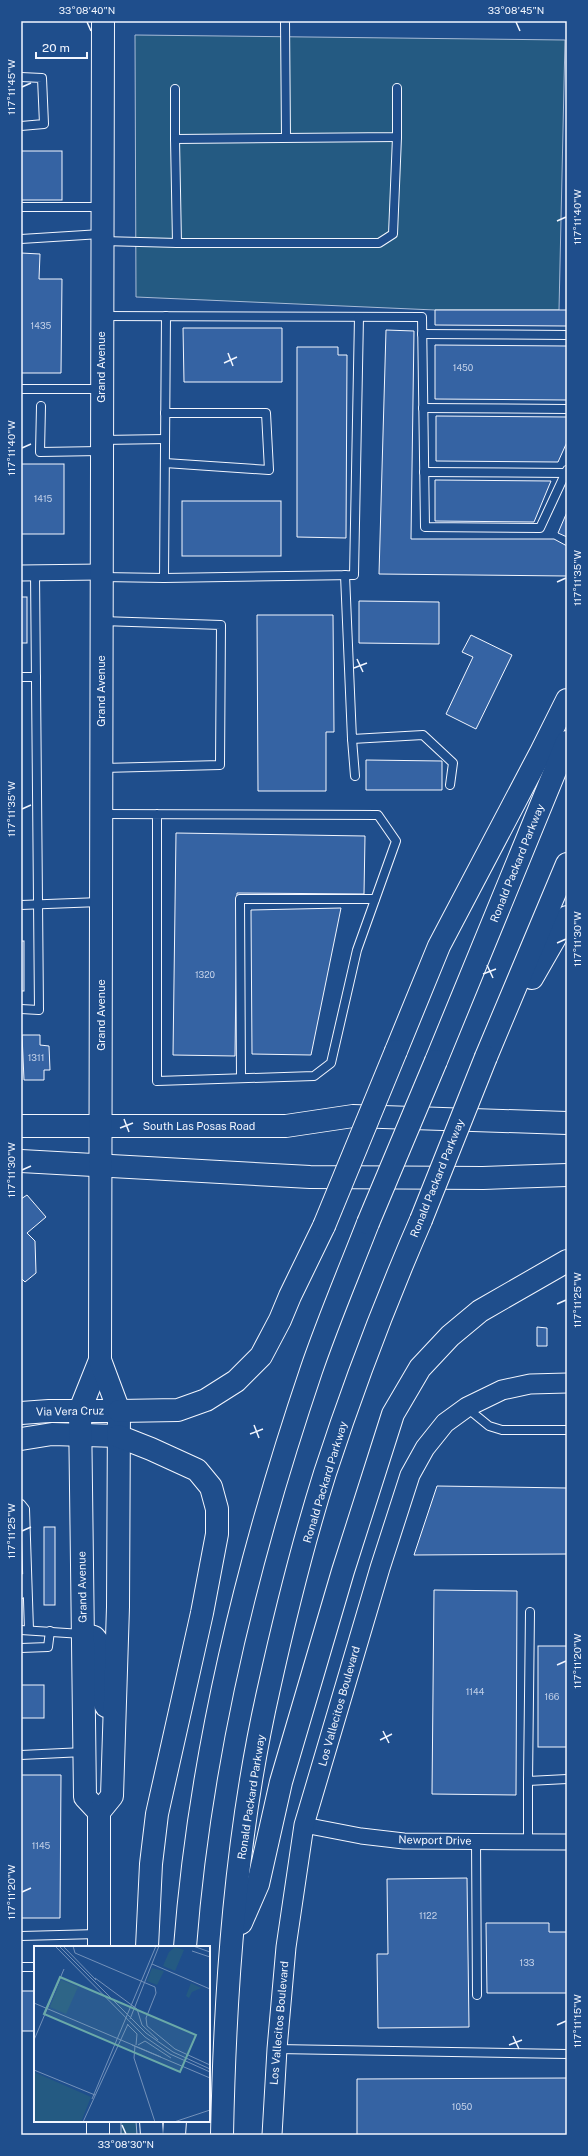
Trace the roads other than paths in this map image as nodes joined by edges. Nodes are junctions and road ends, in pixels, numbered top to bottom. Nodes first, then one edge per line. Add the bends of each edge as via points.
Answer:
1 (103, 21) edge
2 (285, 21) edge
3 (21, 77) edge
4 (397, 88) dead end
5 (175, 89) dead end
6 (21, 126) edge
7 (286, 137) junction
8 (397, 137) junction
9 (175, 139) junction
10 (21, 207) edge
11 (102, 207) junction
12 (102, 237) junction
13 (21, 239) edge
14 (176, 244) junction
15 (102, 316) junction
16 (166, 316) junction
17 (359, 317) junction
18 (422, 334) junction
19 (567, 335) edge
20 (21, 389) edge
21 (101, 389) junction
22 (41, 406) dead end
23 (423, 408) junction
24 (567, 409) edge
25 (165, 413) junction
26 (165, 439) junction
27 (101, 445) junction
28 (165, 463) junction
29 (566, 471) edge
30 (424, 472) junction
31 (28, 573) edge
32 (101, 574) junction
33 (345, 575) junction
34 (164, 578) junction
35 (101, 621) junction
36 (21, 677) edge
37 (36, 677) junction
38 (567, 700) edge
39 (352, 739) junction
40 (567, 742) edge
41 (101, 768) junction
42 (354, 776) dead end
43 (450, 784) dead end
44 (101, 814) junction
45 (157, 814) junction
46 (567, 864) edge
47 (375, 898) junction
48 (101, 902) junction
49 (38, 904) junction
50 (21, 905) edge
51 (567, 917) edge
52 (21, 1009) edge
53 (486, 1057) junction
54 (241, 1078) junction
55 (567, 1123) edge
56 (21, 1126) edge
57 (101, 1126) junction
58 (21, 1161) edge
59 (101, 1166) junction
60 (567, 1175) edge
61 (567, 1261) edge
62 (100, 1360) junction
63 (567, 1383) edge
64 (467, 1407) junction
65 (80, 1410) junction
66 (119, 1411) junction
67 (21, 1413) edge
68 (567, 1430) edge
69 (80, 1434) junction
70 (118, 1436) junction
71 (21, 1439) edge
72 (21, 1504) edge
73 (27, 1567) junction
74 (21, 1594) edge
75 (530, 1612) dead end
76 (25, 1630) edge
77 (50, 1631) junction
78 (83, 1634) junction
79 (21, 1648) edge
80 (114, 1726) junction
81 (85, 1752) junction
82 (21, 1755) edge
83 (567, 1779) edge
84 (528, 1781) junction
85 (99, 1812) junction
86 (304, 1825) junction
87 (476, 1840) junction
88 (528, 1840) junction
89 (567, 1842) edge
90 (21, 1936) edge
91 (99, 1941) edge
92 (147, 1946) edge
93 (185, 1946) edge
94 (230, 1951) junction
95 (21, 1967) edge
96 (34, 1967) edge
97 (477, 1995) dead end
98 (277, 2049) junction
99 (567, 2054) edge
100 (98, 2122) edge
101 (151, 2122) edge
102 (175, 2122) edge
103 (98, 2135) edge
104 (152, 2135) edge
105 (174, 2135) edge
106 (222, 2135) edge
107 (272, 2135) edge

1 - 11 main road, Grand Avenue
2 - 7 lane
3 - 6 lane via 42,78 44,124
4 - 8 lane
5 - 9 lane
7 - 8 lane
7 - 9 lane
8 - 14 lane via 393,234 379,243
9 - 14 lane
10 - 11 lane
11 - 12 main road, Grand Avenue
12 - 13 lane
12 - 14 lane
12 - 15 main road, Grand Avenue
15 - 16 lane
15 - 21 main road, Grand Avenue
16 - 17 lane
16 - 25 lane
17 - 18 lane via 422,317
17 - 33 lane via 354,575
18 - 19 lane
18 - 23 lane
20 - 21 lane
21 - 27 main road, Grand Avenue
22 - 27 lane via 40,452
23 - 24 lane
23 - 30 lane
25 - 26 lane
25 - 28 lane via 266,413 269,470
26 - 27 lane
26 - 28 lane
27 - 32 main road, Grand Avenue
28 - 34 lane
29 - 30 lane
29 - 30 lane via 540,528 425,527
31 - 32 street
31 - 37 lane
32 - 34 lane
32 - 35 main road, Grand Avenue
33 - 34 lane
33 - 39 lane
35 - 41 main road, Grand Avenue
35 - 41 lane via 221,625 220,765
36 - 37 lane
37 - 49 lane
38 - 66 main road, Via Vera Cruz, bridge via 439,946 324,1226 261,1356 236,1381 206,1400 178,1410
39 - 42 lane
39 - 43 lane via 423,736 453,763
40 - 93 main road, Ronald Packard Parkway, bridge via 368,1224 312,1369 276,1477 246,1584 222,1694 202,1802
41 - 44 main road, Grand Avenue
44 - 45 lane
44 - 48 main road, Grand Avenue
45 - 47 lane via 378,815 396,841
45 - 54 lane via 157,1081
46 - 53 main road, Ronald Packard Parkway
47 - 54 lane via 356,950 331,1063 314,1076
47 - 54 lane via 240,899
48 - 49 lane
48 - 57 main road, Grand Avenue
49 - 50 lane
49 - 52 lane via 39,1010
51 - 53 main road
53 - 94 main road, Ronald Packard Parkway, bridge via 386,1301 325,1475 269,1690 248,1804
55 - 57 main road, South Las Posas Road via 353,1116 286,1126
56 - 57 main road, South Las Posas Road
57 - 59 main road, Grand Avenue
58 - 59 main road
59 - 60 main road via 310,1177 483,1178
59 - 62 main road, Grand Avenue
61 - 94 main road via 480,1311 450,1336 420,1368 393,1414 283,1775 258,1884
62 - 65 main road, Grand Avenue
62 - 66 main road, Grand Avenue
63 - 64 street, Los Vallecitos Boulevard via 530,1384 502,1390
64 - 68 lane via 489,1426 502,1430
64 - 86 street, Los Vallecitos Boulevard via 445,1423 425,1448 410,1475
65 - 66 main road, Via Vera Cruz
65 - 67 main road, Via Vera Cruz
65 - 69 main road, Grand Avenue
66 - 70 main road, Grand Avenue
69 - 70 main road, Via Vera Cruz
69 - 71 main road, Via Vera Cruz via 52,1434
69 - 78 main road, Grand Avenue
70 - 80 main road, Grand Avenue via 118,1606
70 - 92 main road, Via Vera Cruz via 197,1470 211,1486 217,1509 217,1534 202,1613 157,1814 151,1864
72 - 73 lane via 24,1508
73 - 74 lane
73 - 76 lane
75 - 84 lane
76 - 77 lane
77 - 78 lane
77 - 79 lane via 48,1647
78 - 80 main road via 94,1637 98,1642 104,1699
78 - 81 main road, Grand Avenue
80 - 85 main road, Grand Avenue via 112,1796
81 - 82 lane
81 - 85 main road, Grand Avenue via 85,1797
83 - 84 lane
84 - 88 lane
85 - 91 main road
86 - 87 street, Newport Drive via 404,1841
86 - 98 street, Los Vallecitos Boulevard via 286,1947
87 - 88 street, Newport Drive
87 - 97 lane
88 - 89 street, Newport Drive
90 - 91 lane
94 - 106 main road, Ronald Packard Parkway
95 - 96 lane
98 - 99 lane
98 - 107 street, Los Vallecitos Boulevard
100 - 103 main road
101 - 104 main road
102 - 105 main road

